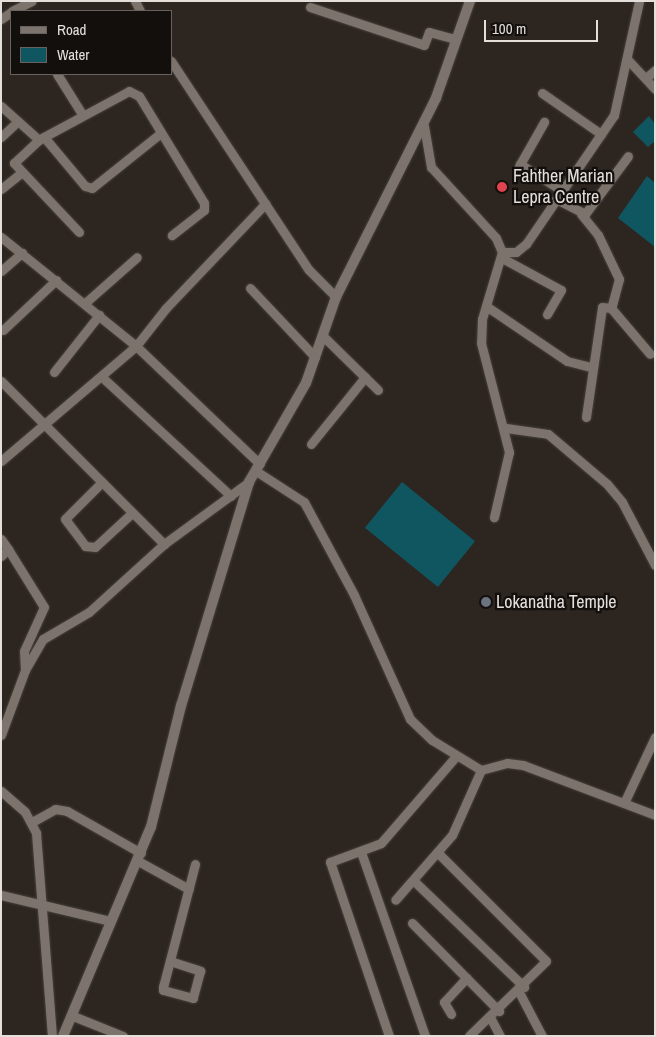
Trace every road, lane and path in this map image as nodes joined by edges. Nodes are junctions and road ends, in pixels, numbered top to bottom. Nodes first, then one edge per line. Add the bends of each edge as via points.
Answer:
1 (32, 1) edge
2 (470, 1) edge
3 (638, 1) edge
4 (310, 7) dead end
5 (23, 8) edge
6 (455, 40) junction
7 (628, 60) junction
8 (172, 62) edge
9 (655, 70) edge
10 (58, 75) edge
11 (647, 77) junction
12 (655, 88) edge
13 (542, 93) dead end
14 (1, 106) edge
15 (82, 114) junction
16 (18, 121) junction
17 (544, 122) dead end
18 (424, 126) junction
19 (161, 133) junction
20 (601, 134) junction
21 (1, 137) edge
22 (41, 138) junction
23 (628, 156) dead end
24 (21, 173) junction
25 (1, 189) edge
26 (561, 190) junction
27 (556, 198) junction
28 (265, 204) junction
29 (581, 214) junction
30 (79, 232) dead end
31 (172, 235) dead end
32 (1, 237) edge
33 (22, 253) junction
34 (502, 255) junction
35 (137, 257) dead end
36 (1, 271) edge
37 (56, 280) junction
38 (250, 288) dead end
39 (336, 297) junction
40 (85, 303) junction
41 (486, 306) junction
42 (611, 308) junction
43 (546, 314) dead end
44 (99, 315) junction
45 (3, 330) dead end
46 (323, 336) junction
47 (136, 346) junction
48 (650, 354) dead end
49 (316, 357) junction
50 (591, 367) junction
51 (54, 372) dead end
52 (364, 377) junction
53 (102, 378) junction
54 (1, 381) edge
55 (378, 390) dead end
56 (586, 417) dead end
57 (44, 424) junction
58 (506, 428) junction
59 (311, 444) dead end
60 (1, 461) edge
61 (258, 467) junction
62 (102, 482) junction
63 (249, 482) junction
64 (231, 496) junction
65 (132, 513) junction
66 (494, 517) dead end
67 (1, 538) edge
68 (164, 544) junction
69 (5, 552) edge
70 (653, 559) edge
71 (25, 670) junction
72 (1, 735) edge
73 (655, 737) edge
74 (456, 756) junction
75 (481, 770) junction
76 (1, 791) edge
77 (624, 803) junction
78 (655, 815) edge
79 (32, 822) junction
80 (361, 852) junction
81 (438, 854) junction
82 (140, 857) junction
83 (195, 864) dead end
84 (414, 881) junction
85 (189, 889) junction
86 (1, 895) edge
87 (395, 900) dead end
88 (42, 905) junction
89 (110, 922) junction
90 (412, 923) dead end
91 (170, 962) junction
92 (466, 978) junction
93 (521, 990) junction
94 (499, 1011) junction
95 (451, 1014) dead end
96 (72, 1016) junction
97 (491, 1019) junction
98 (52, 1036) edge
99 (62, 1036) edge
100 (122, 1036) edge
101 (389, 1036) edge
102 (425, 1036) edge
103 (469, 1036) edge
104 (500, 1036) edge
105 (542, 1036) edge

1 - 5 street
2 - 6 street
3 - 7 street
4 - 6 street via 424,45 429,32
6 - 18 street
7 - 11 street
7 - 20 street via 619,101
8 - 28 street
9 - 11 street
10 - 15 street
11 - 12 street
13 - 20 street
14 - 16 street
15 - 19 street via 132,91
15 - 22 street
16 - 21 street
16 - 22 street
17 - 26 street via 519,165
18 - 34 street via 431,167 496,238
18 - 39 street
19 - 22 street via 92,188 85,186
19 - 31 street via 205,207
20 - 26 street
22 - 24 street via 14,163
23 - 29 street via 588,211
24 - 25 street
24 - 30 street
26 - 27 street
27 - 29 street
27 - 34 street via 526,244 516,252
28 - 39 street via 309,270
28 - 47 street via 166,308
29 - 42 street via 598,236 620,279
32 - 33 street
33 - 36 street
33 - 37 street
34 - 41 street
34 - 43 street via 560,290
35 - 40 street
37 - 40 street
37 - 45 street
38 - 49 street
39 - 46 street
40 - 44 street
41 - 50 street via 567,361
41 - 58 street via 481,343
42 - 48 street
42 - 50 street via 602,307 599,312
44 - 47 street
44 - 51 street
46 - 49 street
46 - 52 street
47 - 53 street
47 - 61 street
49 - 61 street via 306,383
50 - 56 street
52 - 55 street
52 - 59 street
53 - 57 street
53 - 64 street
54 - 57 street
57 - 60 street
57 - 62 street
58 - 66 street via 510,452
58 - 70 street via 548,434 590,469 622,502
61 - 63 street
61 - 74 street via 304,502 354,595 410,719
62 - 65 street
62 - 65 street via 65,519 85,546 95,547
63 - 64 street
63 - 82 street
64 - 68 street
65 - 68 street
67 - 69 street
68 - 71 street via 89,612 43,639
69 - 71 street via 44,607 24,652
71 - 72 street
73 - 77 street
74 - 75 street
74 - 80 street via 381,843
75 - 77 street via 507,763 523,765
75 - 81 street via 472,797
76 - 79 street
77 - 78 street
79 - 82 street via 55,810 67,811
79 - 88 street
80 - 101 street via 334,858 330,865
80 - 102 street
81 - 84 street
81 - 93 street via 544,958 545,967
82 - 85 street
82 - 89 street
83 - 85 street
84 - 87 street
84 - 93 street
85 - 91 street
86 - 88 street
88 - 89 street
88 - 98 street
89 - 96 street
90 - 92 street
91 - 91 street via 200,971 193,998 164,992
92 - 94 street
92 - 95 street via 444,1002
93 - 94 street
93 - 105 street
94 - 97 street
96 - 99 street
96 - 100 street
97 - 103 street
97 - 104 street

